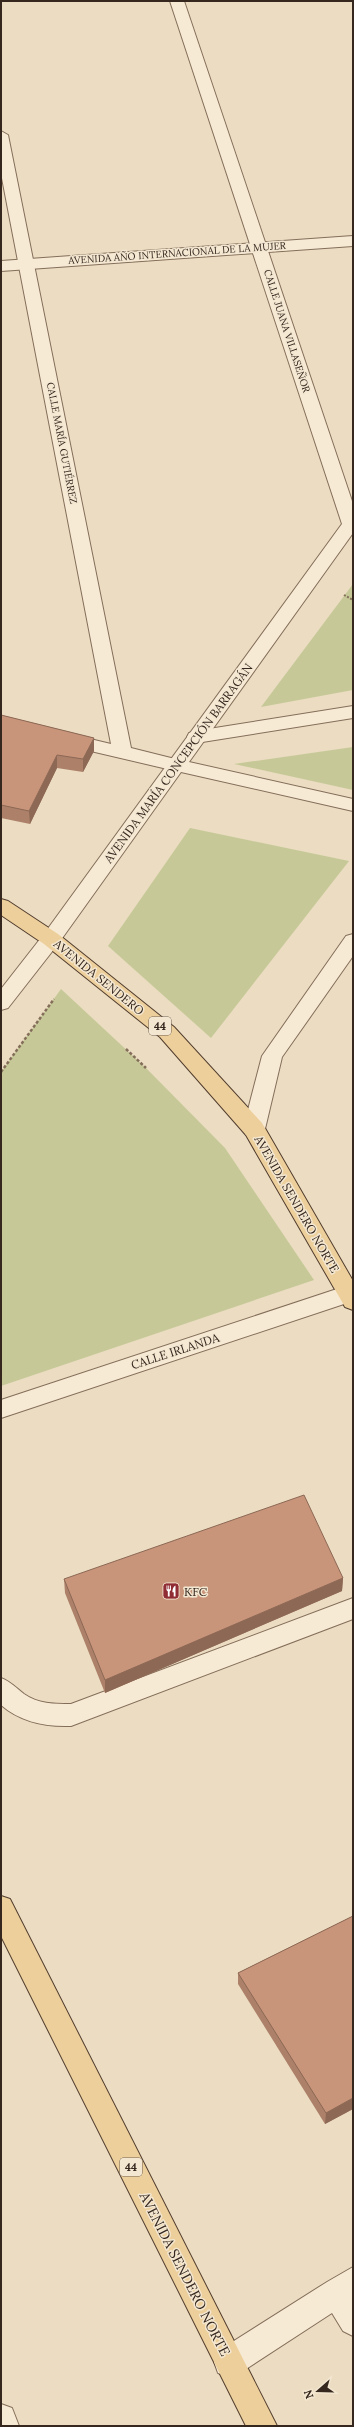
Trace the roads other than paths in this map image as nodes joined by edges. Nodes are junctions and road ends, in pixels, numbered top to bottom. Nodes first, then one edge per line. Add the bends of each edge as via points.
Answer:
1 (177, 1) edge
2 (1, 135) edge
3 (353, 241) edge
4 (260, 247) junction
5 (27, 264) junction
6 (1, 266) edge
7 (352, 523) edge
8 (353, 712) edge
9 (46, 735) edge
10 (196, 737) junction
11 (122, 751) junction
12 (176, 765) junction
13 (353, 805) edge
14 (1, 906) edge
15 (51, 939) junction
16 (353, 940) edge
17 (1, 1003) edge
18 (254, 1129) junction
19 (351, 1297) edge
20 (1, 1409) edge
21 (353, 1608) edge
22 (1, 1689) edge
23 (1, 1908) edge
24 (345, 2287) edge
25 (353, 2321) edge
26 (229, 2362) junction
27 (1, 2419) edge
28 (4, 2426) edge
29 (262, 2426) edge

1 - 4 street, CALLE JUANA VILLASEÑOR
2 - 5 street, CALLE MARÍA GUTIÉRREZ
3 - 4 street, AVENIDA AÑO INTERNACIONAL DE LA MUJER
4 - 5 street, AVENIDA AÑO INTERNACIONAL DE LA MUJER
4 - 7 street, CALLE JUANA VILLASEÑOR
5 - 6 street, AVENIDA AÑO INTERNACIONAL DE LA MUJER
5 - 11 street, CALLE MARÍA GUTIÉRREZ
7 - 10 street, AVENIDA MARÍA CONCEPCIÓN BARRAGÁN
8 - 10 street
9 - 11 street
10 - 12 street, AVENIDA MARÍA CONCEPCIÓN BARRAGÁN
11 - 12 street
12 - 13 street
12 - 15 street, AVENIDA MARÍA CONCEPCIÓN BARRAGÁN
14 - 15 main road, AVENIDA SENDERO / 44
15 - 17 street, AVENIDA MARÍA CONCEPCIÓN BARRAGÁN
15 - 18 main road, AVENIDA SENDERO / 44 via 168,1032
16 - 18 street via 272,1056
18 - 19 main road, AVENIDA SENDERO NORTE / 44
19 - 20 street, CALLE IRLANDA
21 - 22 street via 71,1716 52,1717 22,1708
23 - 26 main road, AVENIDA SENDERO NORTE / 44
24 - 25 street
24 - 26 street
26 - 29 main road, AVENIDA SENDERO NORTE / 44
27 - 28 street

